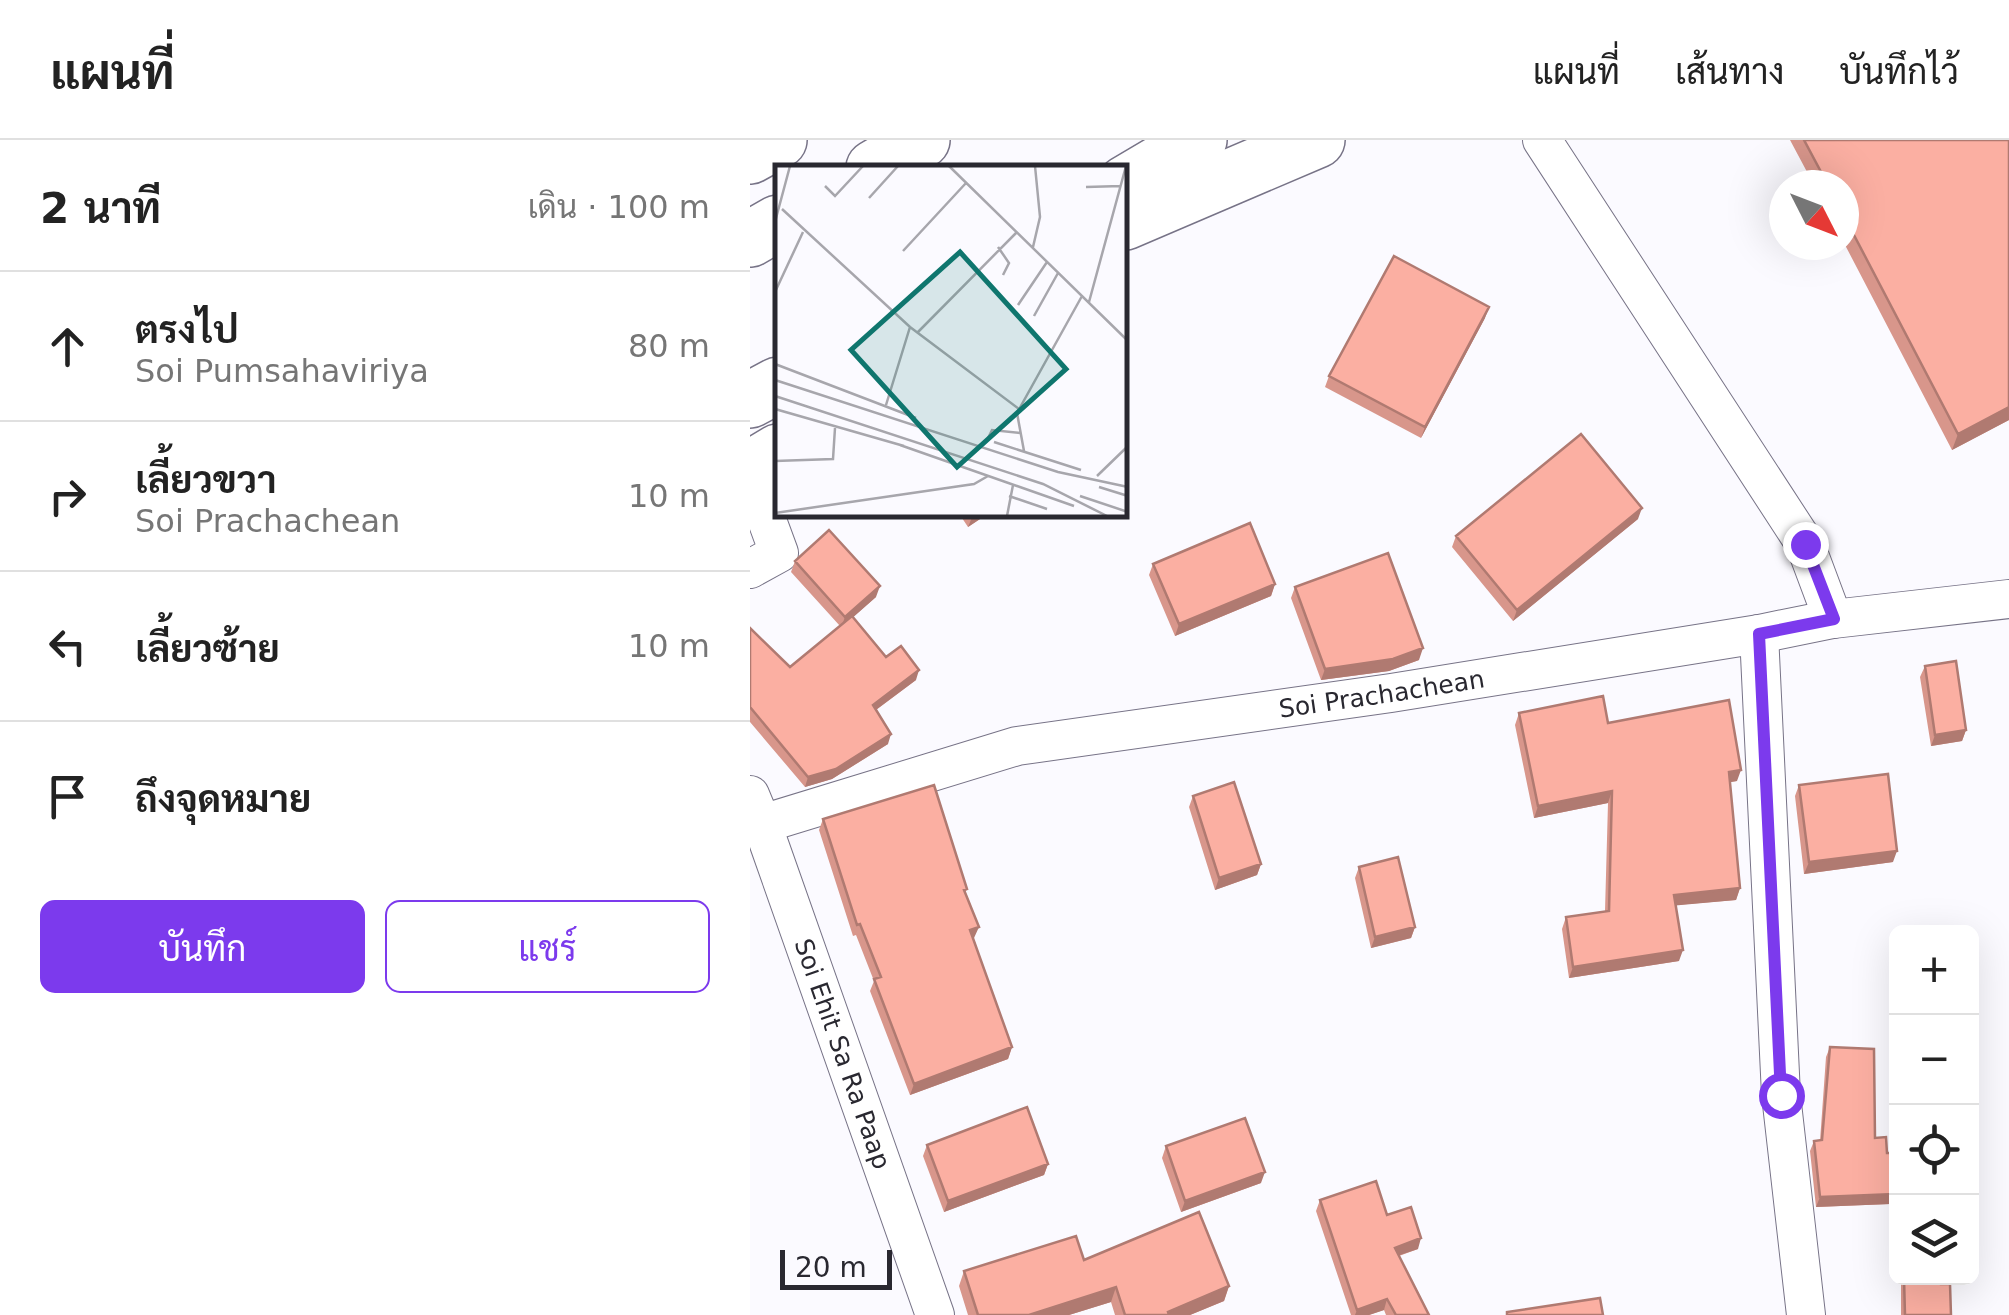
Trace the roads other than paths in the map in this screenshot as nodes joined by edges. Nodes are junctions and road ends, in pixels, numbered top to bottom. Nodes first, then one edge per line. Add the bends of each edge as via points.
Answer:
1 (779, 140) edge
2 (888, 140) edge
3 (922, 140) edge
4 (1199, 140) edge
5 (1542, 140) edge
6 (1301, 148) edge
7 (750, 156) edge
8 (856, 165) edge
9 (879, 165) edge
10 (1128, 182) edge
11 (1128, 221) edge
12 (1128, 247) edge
13 (775, 387) edge
14 (750, 400) edge
15 (775, 454) edge
16 (750, 471) edge
17 (750, 569) edge
18 (2009, 600) edge
19 (1834, 619) junction
20 (1759, 634) junction
21 (756, 809) edge
22 (935, 1315) edge
23 (1806, 1315) edge

1 - 7 highway
2 - 8 highway
3 - 9 highway
4 - 10 highway
5 - 19 street via 1805,544
6 - 11 highway
6 - 12 highway
13 - 14 highway
15 - 16 highway
16 - 17 street via 778,553
18 - 19 street, Soi Prachachean
19 - 20 street, Soi Prachachean
20 - 21 street, Soi Prachachean via 1017,746
20 - 23 street via 1781,1095
21 - 22 street, Soi Ehit Sa Ra Paap

